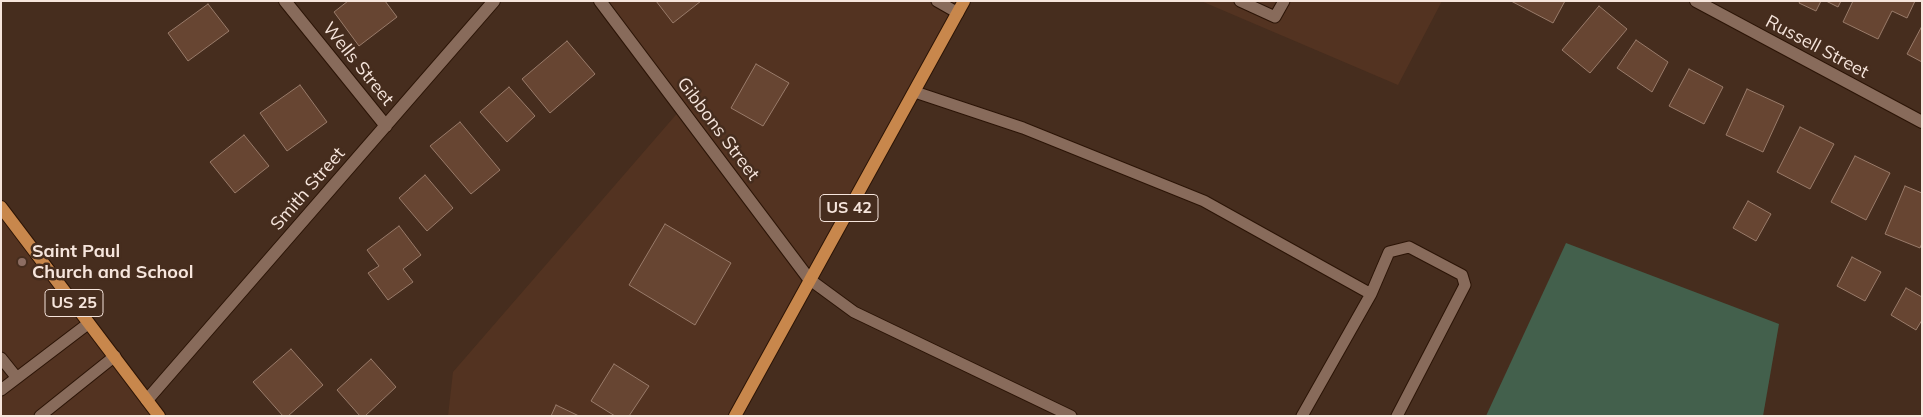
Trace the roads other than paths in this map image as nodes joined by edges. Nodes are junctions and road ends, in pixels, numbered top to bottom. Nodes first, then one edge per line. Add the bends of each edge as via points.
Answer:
1 (284, 1) edge
2 (494, 1) edge
3 (600, 1) edge
4 (937, 1) edge
5 (964, 1) edge
6 (1240, 1) edge
7 (1284, 1) edge
8 (1696, 1) edge
9 (958, 13) junction
10 (915, 92) junction
11 (1922, 122) edge
12 (386, 126) junction
13 (1, 207) edge
14 (809, 279) junction
15 (1371, 294) junction
16 (89, 323) junction
17 (115, 356) junction
18 (1, 358) edge
19 (17, 378) junction
20 (1, 390) edge
21 (147, 400) junction
22 (40, 416) edge
23 (159, 416) edge
24 (735, 416) edge
25 (1071, 416) edge
26 (1302, 416) edge
27 (1397, 416) edge

1 - 12 street, Wells Street
2 - 12 street, Smith Street
3 - 14 street, Gibbons Street
4 - 9 lane
5 - 9 main road, US 42
6 - 7 lane via 1275,17
8 - 11 street, Russell Street
9 - 10 main road, US 42
10 - 14 main road, US 42
10 - 15 lane via 1023,128 1204,200
12 - 21 street, Smith Street
13 - 16 main road, US 25
14 - 24 main road, US 42
14 - 25 lane via 854,312
15 - 26 lane
15 - 27 lane via 1390,252 1409,247 1462,274 1465,286
16 - 17 main road, US 25
16 - 19 lane
17 - 21 main road, US 25
17 - 22 lane
18 - 19 lane
19 - 20 lane
21 - 23 main road, US 25

